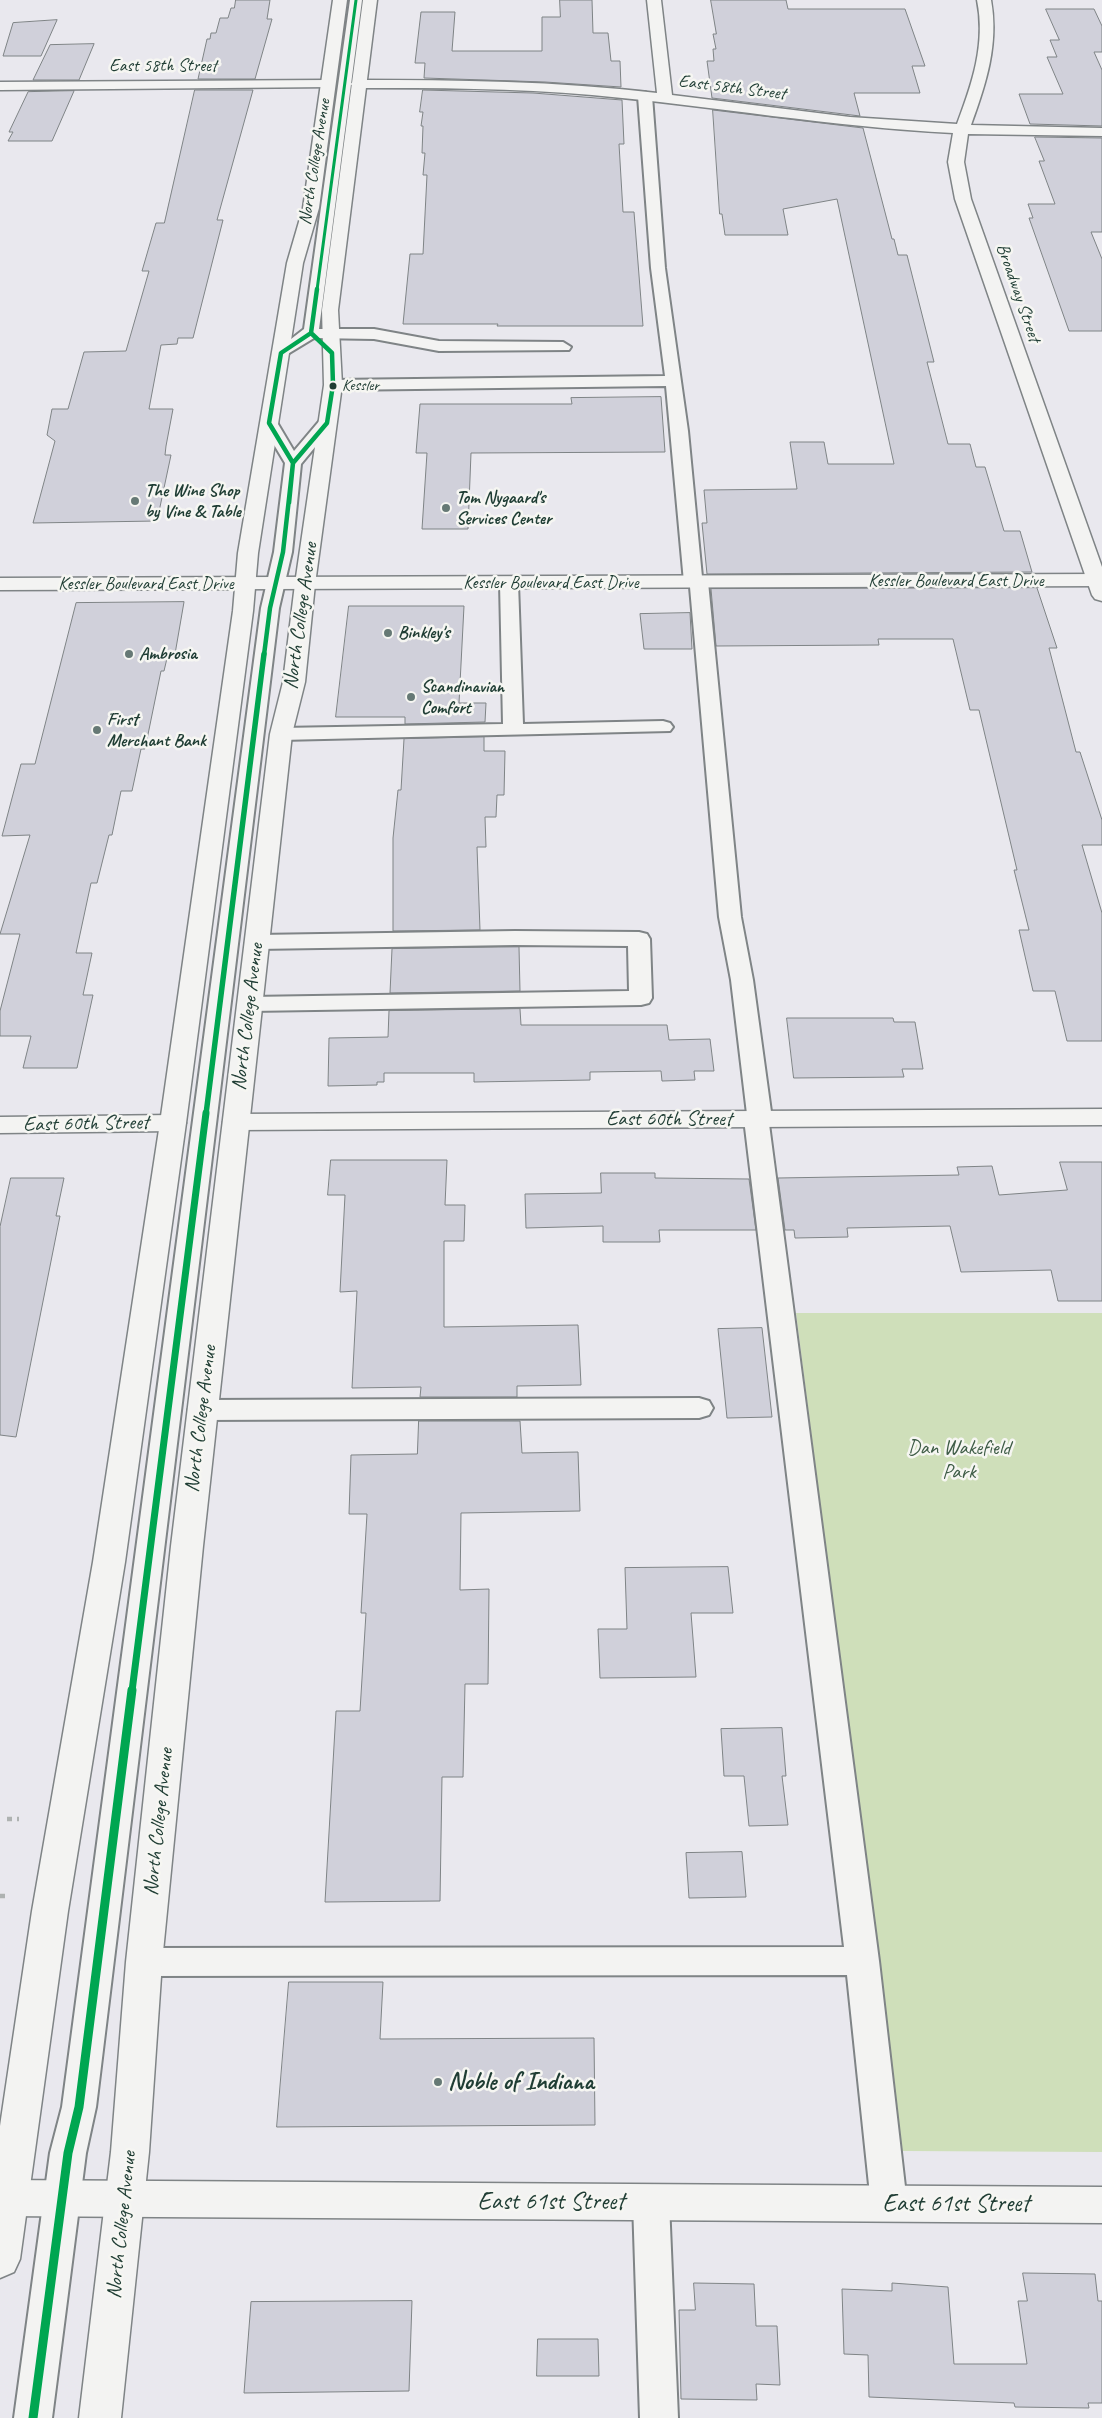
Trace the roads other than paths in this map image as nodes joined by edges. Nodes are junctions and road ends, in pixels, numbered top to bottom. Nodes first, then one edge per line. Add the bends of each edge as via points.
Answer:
1 (340, 0) edge
2 (356, 0) edge
3 (370, 0) edge
4 (654, 0) edge
5 (984, 0) edge
6 (327, 84) junction
7 (357, 84) junction
8 (0, 86) edge
9 (645, 96) junction
10 (665, 98) junction
11 (963, 129) junction
12 (1102, 132) edge
13 (310, 333) junction
14 (332, 333) junction
15 (284, 334) junction
16 (563, 347) dead end
17 (281, 353) junction
18 (332, 353) junction
19 (673, 381) junction
20 (333, 384) junction
21 (269, 423) junction
22 (327, 423) junction
23 (294, 463) junction
24 (696, 582) junction
25 (509, 583) junction
26 (0, 584) edge
27 (245, 584) junction
28 (276, 584) junction
29 (305, 584) junction
30 (1100, 585) edge
31 (663, 728) dead end
32 (513, 730) junction
33 (281, 734) junction
34 (257, 942) junction
35 (250, 1004) junction
36 (1102, 1117) edge
37 (758, 1119) junction
38 (236, 1122) junction
39 (173, 1123) junction
40 (0, 1125) edge
41 (699, 1408) dead end
42 (202, 1410) junction
43 (862, 1961) junction
44 (144, 1962) junction
45 (4, 2198) edge
46 (62, 2199) junction
47 (125, 2199) junction
48 (651, 2202) junction
49 (889, 2204) junction
50 (1102, 2206) edge
51 (0, 2259) edge
52 (34, 2418) edge
53 (100, 2418) edge
54 (659, 2418) edge

1 - 6 main road, North College Avenue
2 - 13 lane, North College Avenue
3 - 7 main road, North College Avenue
4 - 10 main road
5 - 11 main road, Broadway Street via 988,46 984,68
6 - 8 main road, East 58th Street
6 - 15 main road, North College Avenue via 311,208 294,263
7 - 9 main road, East 58th Street via 494,85
7 - 14 main road, North College Avenue via 330,310
9 - 10 main road, East 58th Street
9 - 19 lane via 658,268
10 - 11 main road, East 58th Street via 849,121
11 - 12 main road, East 58th Street
11 - 30 main road, Broadway Street via 956,151 960,190
13 - 14 lane
13 - 15 lane
13 - 17 lane
13 - 18 lane
14 - 16 lane via 374,334 439,346
14 - 18 main road, North College Avenue
15 - 17 main road, North College Avenue
17 - 21 main road, North College Avenue
18 - 20 main road, North College Avenue
19 - 20 lane
19 - 24 lane
20 - 22 main road, North College Avenue
21 - 23 lane
21 - 27 main road, North College Avenue
22 - 23 lane
22 - 29 main road, North College Avenue
23 - 28 lane, North College Avenue
24 - 25 main road, Kessler Boulevard East Drive
24 - 30 main road, Kessler Boulevard East Drive
24 - 37 lane via 730,917 742,980
25 - 29 main road, Kessler Boulevard East Drive
25 - 32 lane
26 - 27 main road, Kessler Boulevard East Drive
27 - 28 main road, Kessler Boulevard East Drive
27 - 39 main road, North College Avenue
28 - 29 main road, Kessler Boulevard East Drive
28 - 46 lane, North College Avenue via 270,608 79,2107
29 - 33 main road, North College Avenue via 294,682
31 - 32 lane
32 - 33 lane
33 - 34 main road, North College Avenue
34 - 35 main road, North College Avenue
34 - 35 lane via 639,939 641,998
35 - 38 main road, North College Avenue
36 - 37 main road, East 60th Street
37 - 38 main road, East 60th Street
37 - 43 lane
38 - 42 main road, North College Avenue
39 - 40 main road, East 60th Street
39 - 45 main road, North College Avenue via 110,1552
41 - 42 lane
42 - 44 main road, North College Avenue
43 - 44 lane
43 - 49 lane
44 - 47 main road, North College Avenue
45 - 46 main road, East 61st Street
45 - 51 main road, North College Avenue
46 - 47 main road, East 61st Street
46 - 52 lane, North College Avenue
47 - 48 main road, East 61st Street
47 - 53 main road, North College Avenue
48 - 49 main road, East 61st Street
48 - 54 lane
49 - 50 main road, East 61st Street

